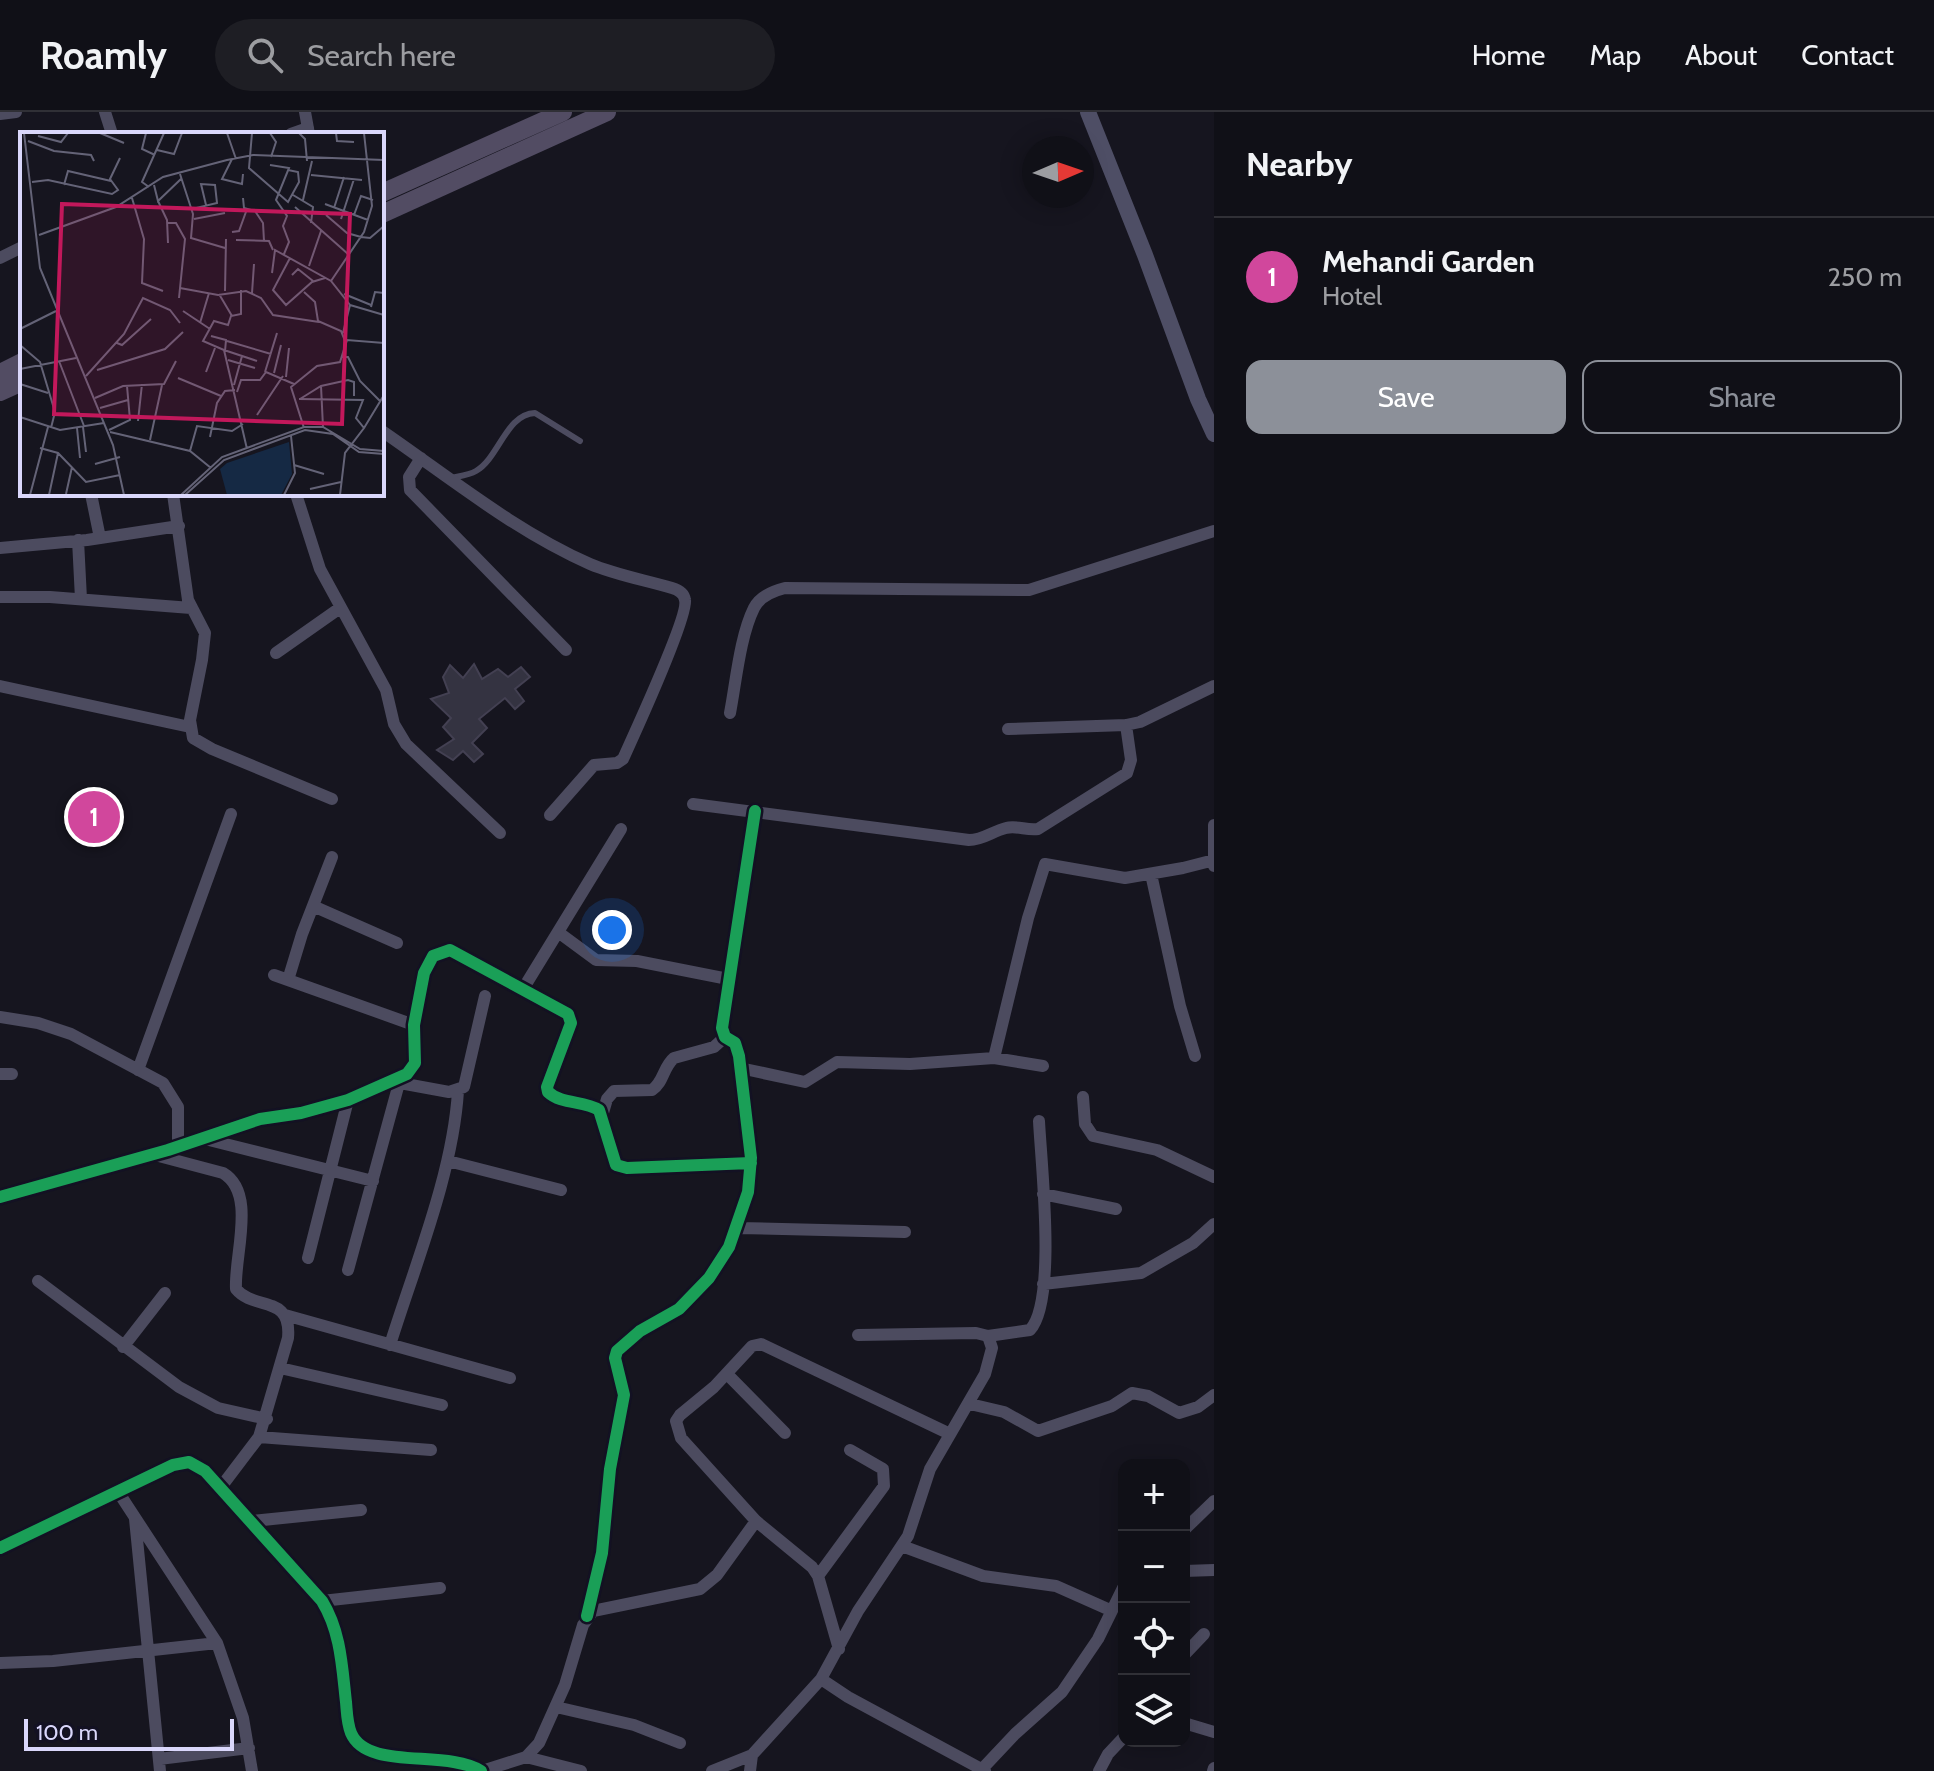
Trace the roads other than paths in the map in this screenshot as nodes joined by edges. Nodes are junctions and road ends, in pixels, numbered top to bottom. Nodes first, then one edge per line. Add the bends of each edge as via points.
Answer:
1 (16, 112) edge
2 (105, 112) edge
3 (305, 112) edge
4 (563, 112) edge
5 (607, 112) edge
6 (1088, 112) edge
7 (0, 114) edge
8 (309, 131) edge
9 (111, 132) edge
10 (384, 192) edge
11 (384, 213) edge
12 (20, 248) edge
13 (0, 258) edge
14 (20, 363) edge
15 (0, 373) edge
16 (20, 383) edge
17 (0, 392) edge
18 (384, 432) edge
19 (1214, 434) edge
20 (580, 441) dead end
21 (421, 458) junction
22 (450, 478) junction
23 (91, 496) edge
24 (173, 496) edge
25 (297, 496) edge
26 (179, 526) junction
27 (1214, 531) edge
28 (100, 538) junction
29 (78, 540) junction
30 (0, 548) edge
31 (0, 597) edge
32 (81, 599) junction
33 (191, 608) junction
34 (340, 608) junction
35 (566, 650) dead end
36 (276, 653) dead end
37 (0, 686) edge
38 (1214, 686) edge
39 (730, 713) dead end
40 (1126, 725) junction
41 (190, 727) junction
42 (1008, 729) dead end
43 (332, 799) dead end
44 (693, 804) dead end
45 (755, 811) junction
46 (231, 814) dead end
47 (550, 815) dead end
48 (1214, 825) edge
49 (621, 829) dead end
50 (500, 833) dead end
51 (332, 857) dead end
52 (1213, 862) edge
53 (1151, 874) junction
54 (313, 906) junction
55 (558, 932) junction
56 (397, 943) dead end
57 (274, 975) dead end
58 (728, 979) junction
59 (288, 980) junction
60 (523, 989) junction
61 (485, 996) dead end
62 (0, 1017) edge
63 (414, 1025) junction
64 (725, 1037) junction
65 (1195, 1056) dead end
66 (994, 1058) junction
67 (1043, 1066) dead end
68 (740, 1068) junction
69 (138, 1070) junction
70 (401, 1080) junction
71 (458, 1091) junction
72 (1083, 1097) dead end
73 (348, 1100) junction
74 (602, 1116) junction
75 (1039, 1121) dead end
76 (203, 1138) junction
77 (178, 1147) junction
78 (152, 1154) junction
79 (448, 1161) junction
80 (751, 1163) junction
81 (330, 1171) junction
82 (1214, 1177) edge
83 (373, 1181) junction
84 (561, 1190) dead end
85 (1043, 1194) junction
86 (0, 1197) edge
87 (1116, 1209) dead end
88 (1214, 1224) edge
89 (738, 1228) junction
90 (905, 1232) dead end
91 (308, 1258) dead end
92 (348, 1270) dead end
93 (38, 1281) dead end
94 (1043, 1284) junction
95 (165, 1293) dead end
96 (285, 1315) junction
97 (858, 1335) dead end
98 (988, 1336) junction
99 (390, 1345) junction
100 (123, 1347) junction
101 (280, 1368) junction
102 (727, 1374) junction
103 (510, 1378) dead end
104 (1214, 1395) edge
105 (970, 1404) junction
106 (442, 1405) dead end
107 (267, 1419) junction
108 (785, 1433) dead end
109 (950, 1434) junction
110 (259, 1437) junction
111 (431, 1450) dead end
112 (850, 1450) dead end
113 (221, 1487) junction
114 (117, 1490) junction
115 (1214, 1501) edge
116 (361, 1510) dead end
117 (135, 1516) junction
118 (253, 1521) junction
119 (756, 1521) junction
120 (1190, 1524) edge
121 (902, 1546) junction
122 (0, 1548) edge
123 (1214, 1570) edge
124 (1190, 1571) edge
125 (818, 1576) junction
126 (440, 1588) dead end
127 (1118, 1596) edge
128 (322, 1601) junction
129 (1110, 1610) junction
130 (587, 1616) junction
131 (1204, 1634) dead end
132 (217, 1643) junction
133 (839, 1649) junction
134 (1190, 1649) edge
135 (147, 1652) junction
136 (0, 1663) edge
137 (821, 1679) junction
138 (556, 1707) junction
139 (1190, 1725) edge
140 (1214, 1732) edge
141 (680, 1743) dead end
142 (1118, 1743) edge
143 (249, 1748) junction
144 (752, 1755) junction
145 (526, 1757) junction
146 (160, 1765) edge
147 (388, 1765) edge
148 (984, 1770) edge
149 (252, 1771) edge
150 (481, 1771) edge
151 (581, 1771) edge
152 (712, 1771) edge
153 (750, 1771) edge
154 (1099, 1771) edge

1 - 7 street
2 - 9 street
3 - 8 street
4 - 10 main road
5 - 11 main road
6 - 19 street
12 - 13 street
14 - 15 main road
16 - 17 main road
18 - 21 street
20 - 22 lane via 528,413 483,466
21 - 22 street
21 - 35 street via 409,477 410,490
22 - 47 street via 576,557 680,591 685,598 671,646 623,759 594,765
23 - 28 street
24 - 26 street
25 - 34 street via 320,569
26 - 28 street
26 - 33 street
27 - 39 street via 1029,590 771,592 754,609
28 - 29 street
29 - 30 street
29 - 32 street
31 - 32 street
32 - 33 street
33 - 41 street via 205,640
34 - 36 street
34 - 50 street via 386,690 398,733
37 - 41 street
38 - 40 street
40 - 42 street
40 - 45 street via 1131,760 1127,773 1038,829 1011,827 969,840
41 - 43 street via 193,738 212,749
44 - 45 street
45 - 58 street
46 - 69 street
48 - 52 street
49 - 55 street
51 - 54 street
52 - 53 street
53 - 65 street
53 - 66 street via 1125,878 1045,864
54 - 56 street
54 - 59 street
55 - 58 street via 596,960 637,961
55 - 60 street
57 - 59 street
58 - 64 street
59 - 63 street
60 - 63 street via 450,950 441,952 424,973
60 - 74 street via 571,1019 548,1092 596,1108
61 - 71 street via 466,1081
62 - 69 street via 71,1034
63 - 70 street via 415,1063
64 - 68 street via 735,1043
64 - 74 street via 714,1047 674,1058 652,1090 614,1091
66 - 67 street
66 - 68 street via 837,1062 805,1082
68 - 80 street
69 - 77 street via 163,1083 175,1099
70 - 71 street
70 - 73 street
70 - 83 street
71 - 79 street
72 - 82 street via 1085,1124 1093,1136 1157,1150
73 - 76 street
73 - 81 street
74 - 80 street via 620,1167
75 - 85 street
76 - 77 street
76 - 81 street
77 - 78 street
78 - 86 street
78 - 96 street via 232,1178 241,1198 236,1289
79 - 84 street
79 - 99 street
80 - 89 street
81 - 83 street
81 - 91 street
83 - 92 street
85 - 87 street
85 - 94 street
88 - 94 street via 1193,1243 1141,1273
89 - 90 street
89 - 130 street via 698,1291 617,1351 624,1395 602,1553
93 - 100 street
94 - 98 street via 1040,1311 1030,1330
95 - 100 street
96 - 99 street
96 - 101 street via 289,1330
97 - 98 street
98 - 105 street via 991,1359
99 - 103 street
100 - 107 street via 210,1405
101 - 106 street
101 - 107 street
102 - 108 street
102 - 109 street via 752,1346 761,1344
102 - 119 street via 680,1415 676,1429
104 - 105 street via 1179,1413 1132,1393 1112,1406 1038,1431 1004,1412
105 - 109 street
107 - 110 street
109 - 121 street via 930,1469
110 - 111 street
110 - 113 street
112 - 125 street via 883,1469 884,1486
113 - 114 street via 196,1464 183,1462
113 - 118 street
114 - 117 street
114 - 122 street
115 - 120 street
116 - 118 street
117 - 132 street
117 - 135 street
118 - 128 street
119 - 125 street
119 - 130 street via 717,1575 700,1589 611,1605
121 - 129 street via 983,1576 1056,1586
121 - 133 street
123 - 124 street
125 - 133 street
126 - 128 street
127 - 129 street
128 - 147 street via 336,1628 352,1738
129 - 148 street via 1098,1639 1062,1692
130 - 138 street
131 - 134 street
132 - 135 street
132 - 143 street
133 - 137 street
135 - 136 street
135 - 146 street
137 - 144 street
137 - 148 street
138 - 141 street via 634,1725
138 - 145 street
139 - 140 street
142 - 154 street
143 - 146 street
143 - 149 street
144 - 152 street
144 - 153 street
145 - 150 street
145 - 151 street
147 - 150 street via 462,1763

